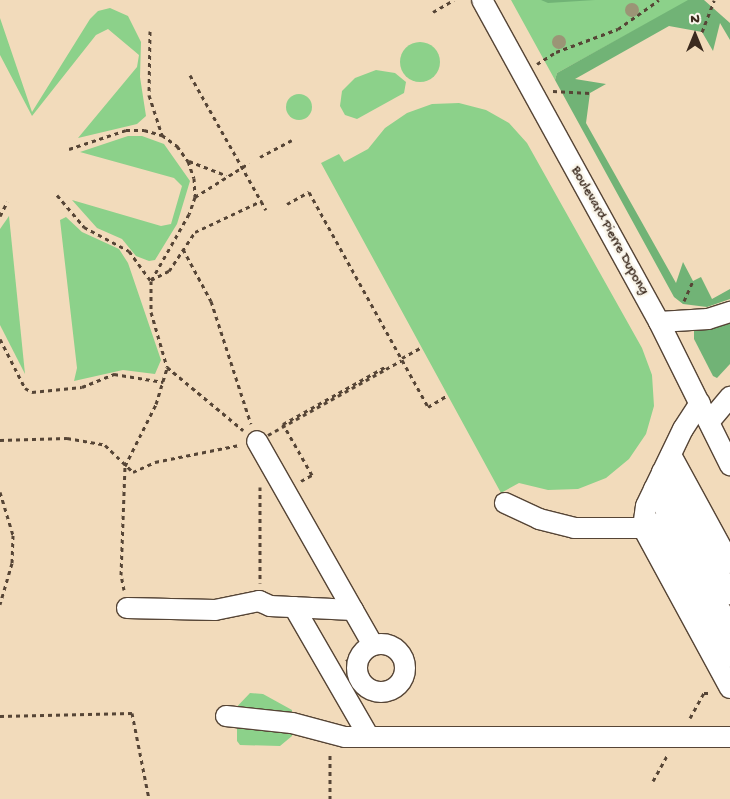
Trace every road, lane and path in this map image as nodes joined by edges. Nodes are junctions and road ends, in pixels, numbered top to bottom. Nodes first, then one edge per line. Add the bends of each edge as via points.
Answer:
1 (454, 0) edge
2 (482, 0) edge
3 (659, 0) edge
4 (714, 0) edge
5 (433, 12) dead end
6 (150, 31) dead end
7 (702, 32) dead end
8 (522, 72) junction
9 (190, 75) dead end
10 (532, 90) junction
11 (590, 93) dead end
12 (162, 135) junction
13 (292, 140) dead end
14 (69, 149) dead end
15 (260, 157) dead end
16 (188, 161) junction
17 (249, 163) dead end
18 (242, 167) junction
19 (226, 175) junction
20 (57, 195) dead end
21 (195, 197) junction
22 (7, 202) dead end
23 (261, 202) junction
24 (287, 204) dead end
25 (266, 210) dead end
26 (0, 216) edge
27 (183, 249) junction
28 (151, 281) junction
29 (693, 281) dead end
30 (683, 304) dead end
31 (730, 312) edge
32 (660, 322) junction
33 (0, 339) edge
34 (420, 348) dead end
35 (402, 359) junction
36 (168, 367) junction
37 (386, 368) junction
38 (163, 382) junction
39 (448, 395) dead end
40 (730, 397) edge
41 (700, 403) junction
42 (709, 422) junction
43 (0, 440) edge
44 (256, 440) junction
45 (730, 465) edge
46 (125, 466) junction
47 (304, 480) dead end
48 (658, 481) junction
49 (0, 492) edge
50 (505, 503) dead end
51 (262, 512) dead end
52 (643, 528) junction
53 (730, 563) edge
54 (730, 594) edge
55 (259, 601) junction
56 (0, 604) edge
57 (294, 607) junction
58 (127, 608) joint
59 (353, 610) junction
60 (730, 627) edge
61 (373, 646) dead end
62 (730, 657) edge
63 (730, 688) edge
64 (0, 716) edge
65 (226, 716) dead end
66 (369, 737) junction
67 (730, 737) edge
68 (330, 750) dead end
69 (656, 775) dead end
70 (653, 781) dead end
71 (149, 799) edge
72 (330, 799) edge

1 - 5 path
2 - 8 street, Boulevard Pierre Dupong
3 - 8 path via 618,29 556,52
4 - 7 path
6 - 12 path via 148,95
8 - 10 street, Boulevard Pierre Dupong
9 - 18 path
10 - 11 path
10 - 32 street, Boulevard Pierre Dupong
12 - 14 path via 126,130
12 - 16 path via 177,146
13 - 15 path
16 - 19 path
16 - 21 path via 194,178
17 - 18 path
18 - 19 path
18 - 23 path
19 - 21 path
20 - 28 path via 84,227 129,251
21 - 28 path via 189,214
22 - 26 path
23 - 25 path
23 - 27 path via 195,232
24 - 35 path via 309,192
27 - 28 path via 169,271
27 - 44 path via 211,302
28 - 36 path via 151,312
29 - 30 path
31 - 32 street via 708,318
32 - 41 street, Boulevard Pierre Dupong
33 - 38 path via 25,388 32,392 82,387 114,374
34 - 35 path
35 - 37 path
35 - 39 path via 428,407
36 - 38 path
36 - 44 path
37 - 44 path, bridge
37 - 47 path via 283,424 312,475
38 - 46 path via 156,404
40 - 42 street
41 - 42 street, Boulevard Pierre Dupong
41 - 48 street
42 - 45 street, Boulevard Pierre Dupong
43 - 46 path via 67,438 105,444
44 - 46 path via 155,462 134,472
44 - 59 street
46 - 58 path via 121,575
48 - 52 street
48 - 53 street
48 - 54 street
48 - 60 street
48 - 62 street
49 - 56 path via 13,535 12,563
50 - 52 street via 538,520 574,528
51 - 55 path
52 - 63 street
55 - 57 street via 270,606
55 - 58 street via 215,610
57 - 59 street
57 - 66 street
59 - 61 street
64 - 71 path via 132,713
65 - 66 street via 292,724 344,737
66 - 67 street
68 - 72 path
69 - 70 path

